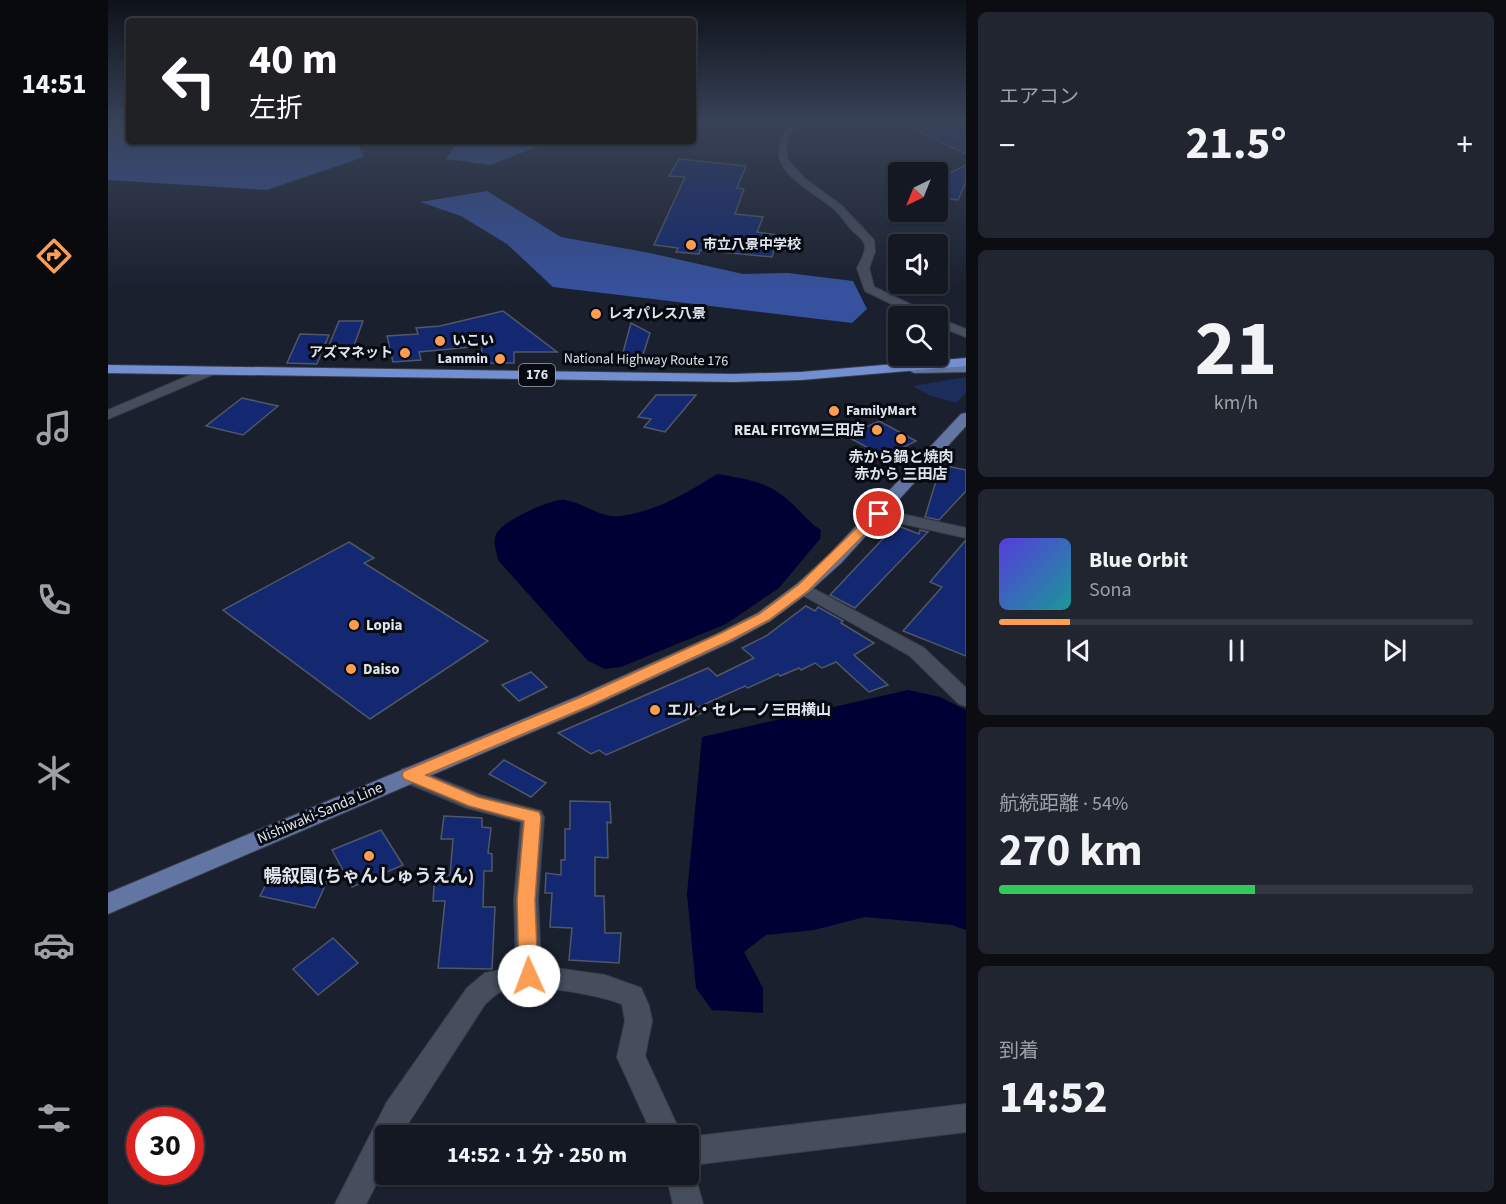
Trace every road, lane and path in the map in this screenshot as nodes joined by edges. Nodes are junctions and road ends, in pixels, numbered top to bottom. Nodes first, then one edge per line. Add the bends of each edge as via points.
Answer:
1 (798, 178) edge
2 (901, 306) edge
3 (948, 326) edge
4 (966, 333) edge
5 (966, 362) edge
6 (966, 368) edge
7 (108, 369) edge
8 (890, 369) junction
9 (209, 371) junction
10 (108, 415) edge
11 (966, 417) edge
12 (879, 514) junction
13 (966, 533) edge
14 (803, 588) junction
15 (966, 699) edge
16 (410, 775) junction
17 (108, 904) edge
18 (529, 976) junction
19 (966, 1118) edge
20 (663, 1125) edge
21 (699, 1150) edge
22 (684, 1185) edge
23 (350, 1204) edge
24 (688, 1204) edge

1 - 2 street via 837,206 869,241 870,254 863,268 869,288
3 - 4 street
5 - 8 highway, National Highway Route 176 / 176
6 - 8 main road
7 - 9 highway, National Highway Route 176 / 176
8 - 9 highway, National Highway Route 176 / 176 via 733,378
9 - 10 street
11 - 12 main road, Nishiwaki-Sanda Line
12 - 13 street
12 - 14 main road, Nishiwaki-Sanda Line
14 - 15 street via 917,652
14 - 16 main road, Nishiwaki-Sanda Line via 764,617 724,638
16 - 17 main road, Nishiwaki-Sanda Line
16 - 18 street via 475,802 533,817 526,900
18 - 20 street via 606,986 632,996 639,1024 631,1057
18 - 23 street via 494,981 476,996 397,1112
19 - 21 street
22 - 24 street

